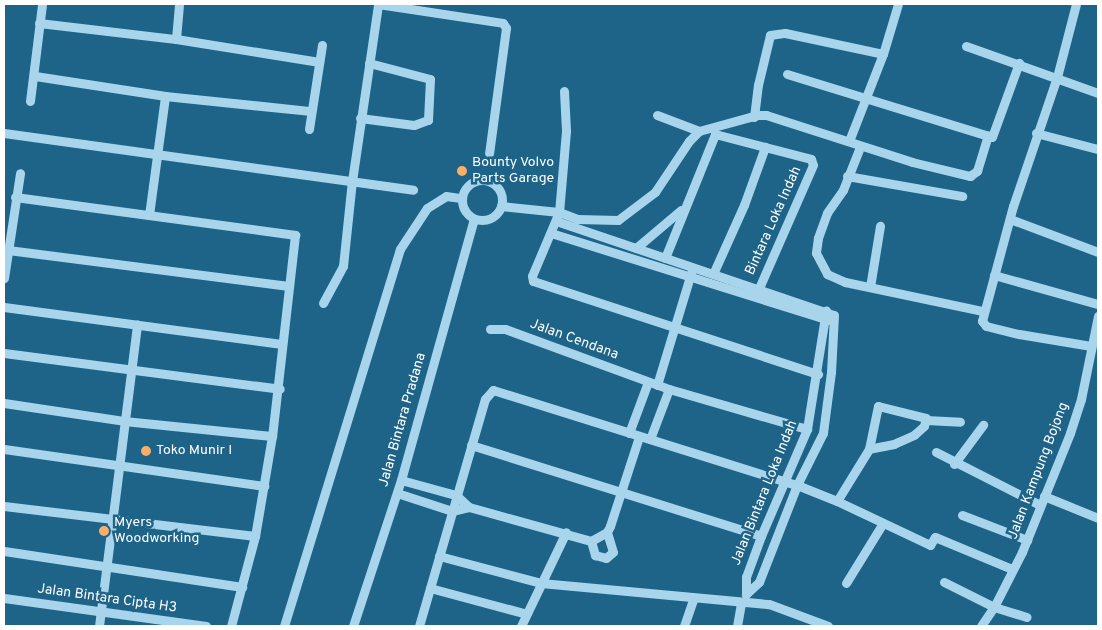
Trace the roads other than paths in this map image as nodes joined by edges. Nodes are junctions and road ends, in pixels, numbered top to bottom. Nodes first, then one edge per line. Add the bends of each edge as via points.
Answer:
1 (42, 4) edge
2 (179, 4) edge
3 (378, 4) edge
4 (898, 4) edge
5 (1076, 4) edge
6 (39, 23) junction
7 (176, 39) junction
8 (322, 45) dead end
9 (966, 46) dead end
10 (883, 54) junction
11 (319, 62) junction
12 (1019, 62) junction
13 (369, 63) junction
14 (788, 74) dead end
15 (35, 76) junction
16 (1057, 77) junction
17 (564, 91) dead end
18 (1098, 93) edge
19 (165, 96) junction
20 (866, 97) junction
21 (30, 101) dead end
22 (311, 111) junction
23 (657, 115) dead end
24 (754, 117) junction
25 (360, 118) junction
26 (309, 129) dead end
27 (699, 131) junction
28 (4, 132) edge
29 (1036, 133) junction
30 (988, 136) junction
31 (849, 141) junction
32 (764, 147) junction
33 (860, 147) junction
34 (1098, 149) edge
35 (489, 153) dead end
36 (156, 155) junction
37 (20, 173) dead end
38 (847, 176) junction
39 (352, 181) junction
40 (413, 190) dead end
41 (962, 196) dead end
42 (15, 197) junction
43 (461, 198) junction
44 (501, 206) junction
45 (683, 208) junction
46 (149, 215) junction
47 (557, 217) junction
48 (474, 219) junction
49 (1010, 219) junction
50 (880, 226) dead end
51 (551, 233) junction
52 (636, 248) junction
53 (8, 250) junction
54 (1098, 252) edge
55 (665, 258) junction
56 (693, 267) junction
57 (713, 274) junction
58 (994, 276) junction
59 (4, 278) edge
60 (689, 278) junction
61 (289, 286) junction
62 (870, 287) junction
63 (759, 288) junction
64 (323, 303) dead end
65 (1098, 304) edge
66 (4, 307) edge
67 (983, 311) junction
68 (825, 315) junction
69 (1098, 316) edge
70 (137, 324) junction
71 (490, 329) dead end
72 (674, 329) junction
73 (1096, 331) edge
74 (282, 344) junction
75 (1091, 346) junction
76 (4, 353) edge
77 (130, 371) junction
78 (818, 374) junction
79 (653, 383) junction
80 (669, 389) junction
81 (280, 390) junction
82 (4, 403) edge
83 (124, 420) junction
84 (926, 420) junction
85 (960, 422) dead end
86 (983, 425) dead end
87 (808, 429) junction
88 (629, 433) junction
89 (272, 436) junction
90 (639, 437) junction
91 (650, 439) junction
92 (471, 445) junction
93 (4, 449) edge
94 (869, 449) junction
95 (936, 452) dead end
96 (954, 464) junction
97 (119, 467) junction
98 (401, 480) junction
99 (784, 481) junction
100 (797, 485) junction
101 (264, 486) junction
102 (397, 493) junction
103 (620, 494) junction
104 (456, 496) junction
105 (1044, 496) junction
106 (837, 501) junction
107 (1040, 505) junction
108 (4, 506) edge
109 (469, 507) junction
110 (452, 511) junction
111 (962, 515) dead end
112 (1098, 518) edge
113 (113, 519) junction
114 (884, 523) junction
115 (566, 532) junction
116 (607, 532) junction
117 (256, 536) junction
118 (761, 536) junction
119 (1027, 540) junction
120 (591, 541) junction
121 (4, 551) edge
122 (439, 556) junction
123 (107, 568) junction
124 (1012, 569) junction
125 (944, 582) dead end
126 (541, 583) junction
127 (846, 583) dead end
128 (242, 587) junction
129 (430, 588) junction
130 (4, 598) edge
131 (693, 600) junction
132 (741, 604) junction
133 (994, 607) junction
134 (102, 612) junction
135 (527, 614) junction
136 (1026, 617) dead end
137 (99, 626) edge
138 (206, 626) edge
139 (231, 626) edge
140 (284, 626) edge
141 (353, 626) edge
142 (418, 626) edge
143 (521, 626) edge
144 (684, 626) edge
145 (737, 626) edge
146 (828, 626) edge
147 (981, 626) edge

1 - 6 street
2 - 7 street
3 - 13 street
3 - 35 street via 503,23 506,28
4 - 10 street
5 - 16 street
6 - 7 street
6 - 15 street
7 - 11 street
8 - 11 street
9 - 12 street
10 - 20 street
10 - 24 street via 785,33 770,34
11 - 22 street
12 - 16 street
12 - 30 street via 994,135
13 - 25 street
13 - 25 street via 430,79 428,120 414,125
14 - 20 street
15 - 19 street
15 - 21 street
16 - 18 street
16 - 29 street
17 - 47 street via 566,131
19 - 22 street
19 - 36 street
20 - 30 street
20 - 31 street
22 - 26 street
23 - 27 street
24 - 27 street
24 - 31 street via 766,114
25 - 39 street
27 - 47 street via 655,192 626,216 618,220
28 - 36 street
29 - 34 street
29 - 49 street
30 - 33 street via 977,171 970,176
31 - 33 street
32 - 45 street, Bintara Loka Indah via 715,134
32 - 57 street via 744,205
32 - 63 street, Bintara Loka Indah via 811,159 813,165
33 - 38 street
36 - 39 street
36 - 46 street
37 - 42 street
38 - 41 street
38 - 62 street via 843,190 821,225 816,253 832,279
39 - 40 street
39 - 64 street via 343,266
42 - 46 street
42 - 53 street
43 - 44 street via 467,186 485,180 499,189
43 - 48 street via 467,214
43 - 140 street via 446,196 427,208 400,249
44 - 47 street
44 - 48 street via 490,218
45 - 52 street
45 - 55 street, Bintara Loka Indah
46 - 61 street via 292,233 296,238
47 - 51 street
47 - 52 street
48 - 98 street, Jalan Bintara Pradana
49 - 54 street
49 - 58 street
50 - 62 street
51 - 60 street
51 - 72 street via 533,281
52 - 55 street
53 - 59 street
53 - 61 street
55 - 56 street
56 - 57 street
56 - 60 street
57 - 63 street
58 - 65 street
58 - 67 street
60 - 68 street
60 - 72 street
61 - 74 street
62 - 67 street
63 - 68 street
66 - 70 street
67 - 75 street via 982,321 986,326
68 - 78 street, Jalan Bintara Loka Indah
68 - 100 street, Jalan Bintara Loka Indah via 833,313 834,321 824,429
69 - 73 street, Jalan Kampung Bojong
70 - 74 street
70 - 77 street
71 - 79 street, Jalan Cendana via 505,329
72 - 78 street
72 - 79 street
73 - 75 street, Jalan Kampung Bojong
74 - 81 street
75 - 105 street, Jalan Kampung Bojong via 1080,399
76 - 77 street
77 - 81 street
77 - 83 street
78 - 87 street, Jalan Bintara Loka Indah
79 - 80 street, Jalan Cendana
79 - 88 street
80 - 87 street, Jalan Cendana
80 - 91 street
81 - 89 street
82 - 83 street
83 - 89 street
83 - 97 street
84 - 85 street
84 - 94 street via 914,435 894,444
84 - 94 street via 922,415 878,406
86 - 96 street
87 - 99 street, Jalan Bintara Loka Indah
88 - 90 street
88 - 92 street via 493,390 485,398
89 - 101 street
90 - 91 street
90 - 103 street
91 - 99 street
92 - 103 street
92 - 104 street
93 - 97 street
94 - 106 street
95 - 96 street
96 - 107 street
97 - 101 street
97 - 113 street
98 - 102 street, Jalan Bintara Pradana
98 - 104 street
99 - 100 street
99 - 118 street, Jalan Bintara Loka Indah
100 - 106 street
100 - 118 street, Jalan Bintara Loka Indah via 759,582 746,594 746,577
101 - 117 street
102 - 110 street
102 - 141 street, Jalan Bintara Pradana
103 - 116 street
103 - 118 street
104 - 109 street
104 - 110 street
105 - 107 street, Jalan Kampung Bojong
105 - 112 street
106 - 114 street
107 - 119 street, Jalan Kampung Bojong
108 - 113 street
109 - 110 street
109 - 115 street
110 - 122 street
111 - 119 street
113 - 117 street
113 - 123 street
114 - 124 street via 930,545 935,537
114 - 127 street
115 - 120 street
115 - 126 street
116 - 120 street
116 - 120 street via 613,552 606,558 595,555
117 - 128 street
119 - 124 street, Jalan Kampung Bojong
121 - 123 street
122 - 126 street
122 - 129 street
123 - 128 street
123 - 134 street
124 - 133 street, Jalan Kampung Bojong
125 - 133 street
126 - 131 street
126 - 135 street
128 - 139 street
129 - 135 street
129 - 142 street
130 - 134 street, Jalan Bintara Cipta H3
131 - 132 street
131 - 144 street
132 - 145 street
132 - 146 street via 769,604
133 - 136 street
133 - 147 street, Jalan Kampung Bojong
134 - 137 street
134 - 138 street, Jalan Bintara Cipta H3
135 - 143 street

